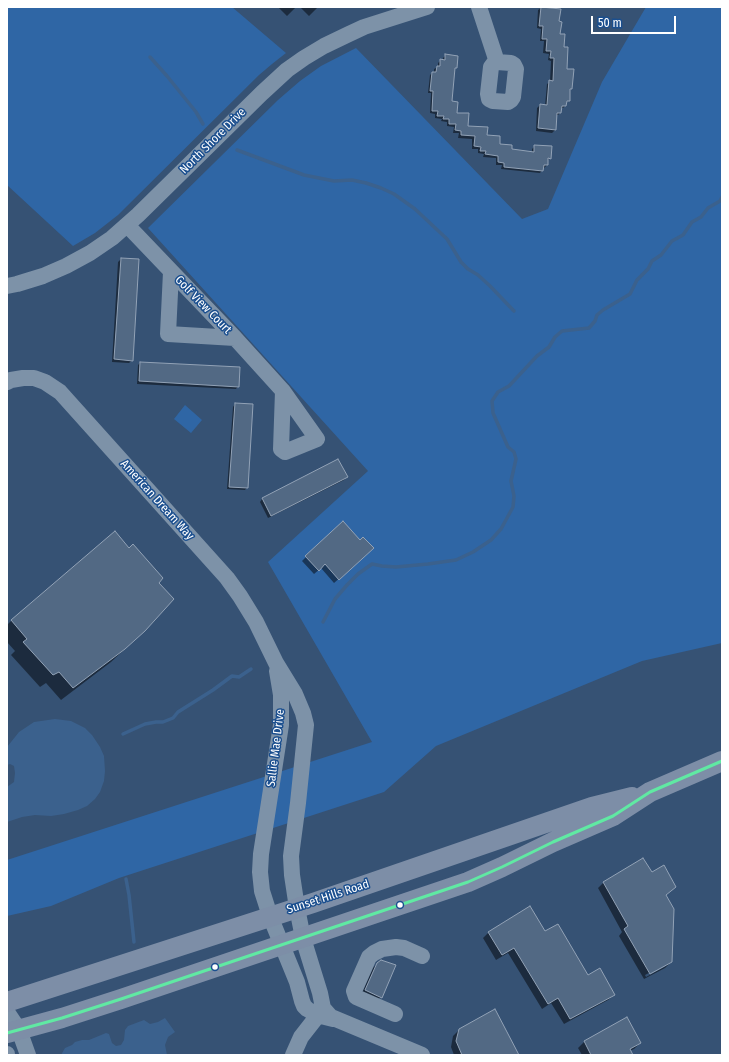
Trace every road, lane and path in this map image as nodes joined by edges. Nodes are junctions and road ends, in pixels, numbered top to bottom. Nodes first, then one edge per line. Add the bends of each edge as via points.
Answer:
1 (427, 7) edge
2 (479, 7) edge
3 (496, 62) dead end
4 (127, 225) junction
5 (171, 272) junction
6 (7, 286) edge
7 (234, 338) junction
8 (7, 382) edge
9 (283, 391) dead end
10 (276, 664) junction
11 (722, 761) edge
12 (650, 792) junction
13 (297, 908) junction
14 (270, 916) junction
15 (302, 938) junction
16 (282, 945) junction
17 (422, 956) dead end
18 (302, 1001) junction
19 (7, 1002) edge
20 (320, 1009) junction
21 (7, 1012) edge
22 (395, 1014) dead end
23 (13, 1031) edge
24 (294, 1051) edge
25 (28, 1055) edge
26 (422, 1055) edge

1 - 4 street, North Shore Drive via 349,34 293,66
2 - 3 street
4 - 5 street, Golf View Court
4 - 6 street, North Shore Drive via 90,253 66,266 43,276
5 - 7 street, Golf View Court
5 - 7 street, Golf View Court via 168,334
7 - 9 street, Golf View Court
8 - 10 street, American Dream Way via 34,378 60,392 227,578 256,622
10 - 13 street, Sallie Mae Drive via 295,694 306,725 291,856
10 - 14 street, Sallie Mae Drive via 281,695 281,725 260,872 262,891
11 - 12 main road, Sunset Hills Road
12 - 13 main road, Sunset Hills Road via 592,807
12 - 15 main road, Sunset Hills Road via 613,816 468,882
13 - 14 main road, Sunset Hills Road
13 - 15 street, Sallie Mae Drive
14 - 16 street, Sallie Mae Drive
14 - 19 main road, Sunset Hills Road
15 - 16 main road, Sunset Hills Road
15 - 20 street, Sallie Mae Drive via 320,993
16 - 18 street, Sallie Mae Drive
16 - 23 main road, Sunset Hills Road via 62,1018
17 - 22 street via 404,948 382,948 370,958 354,991 356,996
18 - 20 street via 307,1009
18 - 24 street
20 - 24 street
20 - 26 street via 323,1008 328,1014 345,1023
21 - 23 street
23 - 25 street

